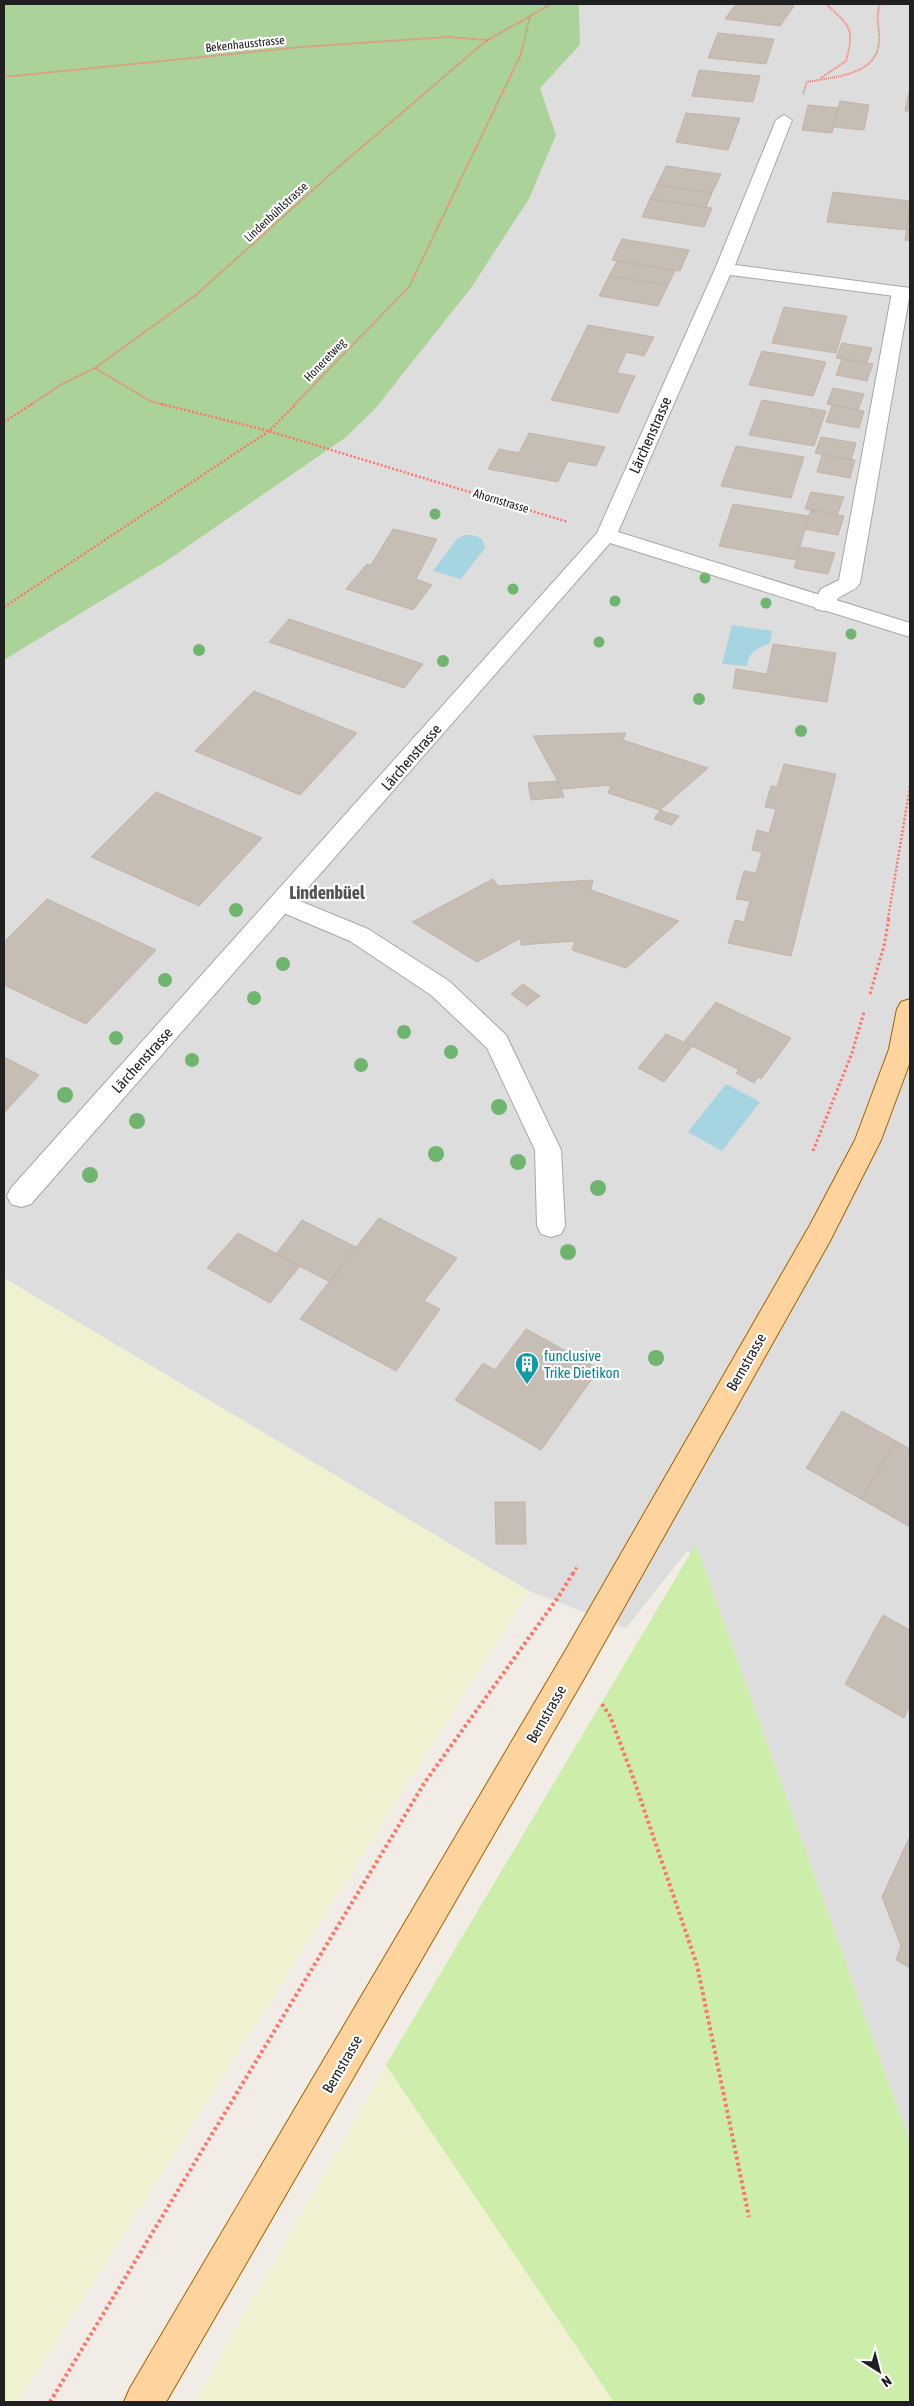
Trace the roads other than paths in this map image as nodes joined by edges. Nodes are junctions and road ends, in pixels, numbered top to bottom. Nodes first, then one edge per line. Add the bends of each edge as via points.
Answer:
1 (784, 120) road end
2 (724, 269) junction
3 (905, 292) edge
4 (606, 535) junction
5 (824, 604) junction
6 (910, 630) edge
7 (283, 903) junction
8 (910, 1009) edge
9 (21, 1196) dead end
10 (551, 1226) dead end
11 (144, 2402) edge

1 - 2 street, Lärchenstrasse
2 - 3 street
2 - 4 street, Lärchenstrasse
3 - 5 street via 849,583 829,594
4 - 5 street
4 - 7 street, Lärchenstrasse
5 - 6 street
7 - 9 street, Lärchenstrasse
7 - 10 street via 359,935 384,951 440,988 497,1042 548,1150
8 - 11 main road, Bernstrasse via 902,1049 868,1140 829,1216 575,1664

